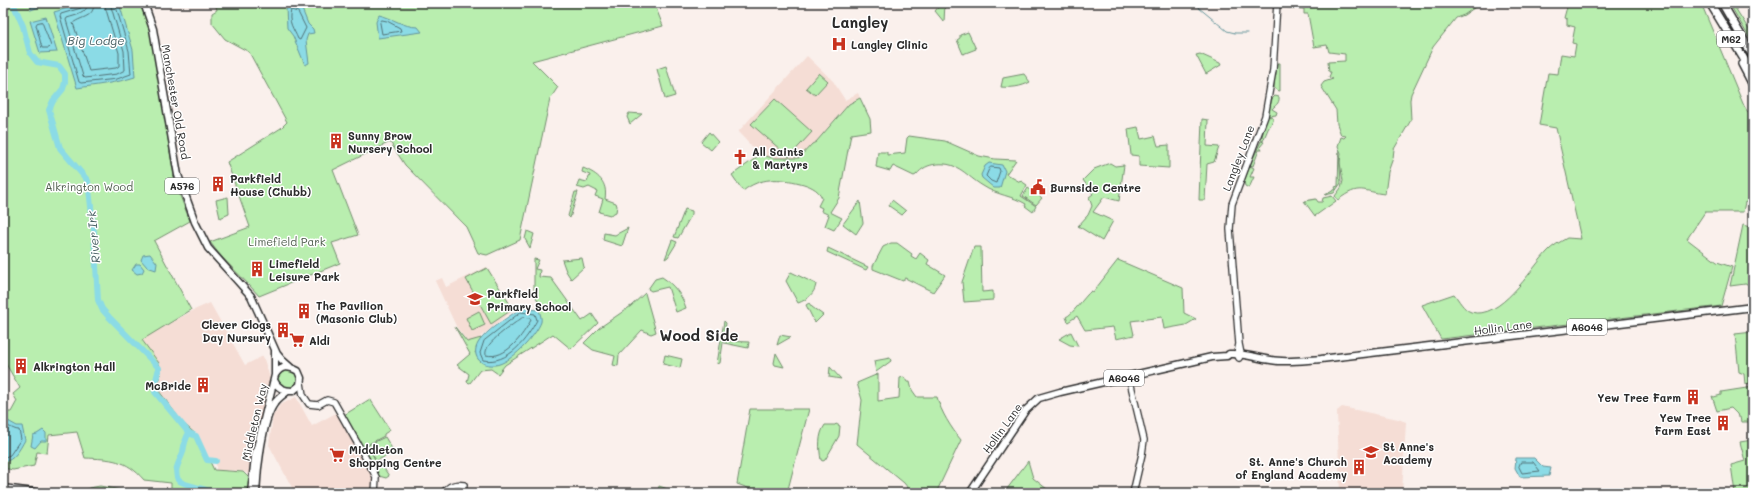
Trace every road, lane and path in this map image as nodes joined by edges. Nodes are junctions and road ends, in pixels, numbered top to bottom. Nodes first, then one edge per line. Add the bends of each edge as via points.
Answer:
1 (144, 3) edge
2 (1277, 3) edge
3 (1710, 3) edge
4 (1722, 3) edge
5 (1736, 47) junction
6 (1753, 56) edge
7 (1753, 74) edge
8 (1753, 85) edge
9 (1753, 307) edge
10 (274, 346) junction
11 (1239, 355) junction
12 (290, 367) junction
13 (1130, 377) junction
14 (274, 378) junction
15 (301, 383) junction
16 (290, 391) junction
17 (303, 395) junction
18 (3, 488) edge
19 (41, 493) edge
20 (251, 493) edge
21 (256, 493) edge
22 (375, 493) edge
23 (443, 493) edge
24 (464, 493) edge
25 (970, 493) edge
26 (1133, 493) edge

1 - 10 main road, Manchester Old Road / A576 via 153,29 178,175 195,222 208,248 251,296
2 - 11 street, Langley Lane via 1273,70 1265,116 1232,204 1230,229
3 - 5 highway, M62
4 - 6 highway, M62
5 - 7 highway, M62
5 - 8 highway, M62
9 - 11 main road, Hollin Lane / A6046 via 1321,359 1279,361 1256,358 1253,355
10 - 12 main road, Manchester Old Road / A576 via 282,360
10 - 14 main road, Manchester Old Road / A576
11 - 13 main road, Hollin Lane / A6046 via 1212,357
12 - 14 main road via 281,368
12 - 15 main road, A576 via 300,373
13 - 25 main road, Hollin Lane / A6046 via 1047,395 1031,404
13 - 26 street via 1144,440
14 - 16 main road via 278,386
14 - 20 main road, Middleton Way / A576 via 255,456
15 - 16 main road via 297,389
15 - 17 street
16 - 17 street
16 - 21 main road, Middleton Way via 277,399 270,412
17 - 22 street via 311,406 327,400 334,402 373,471
18 - 19 main road
23 - 24 street via 452,484 464,485

